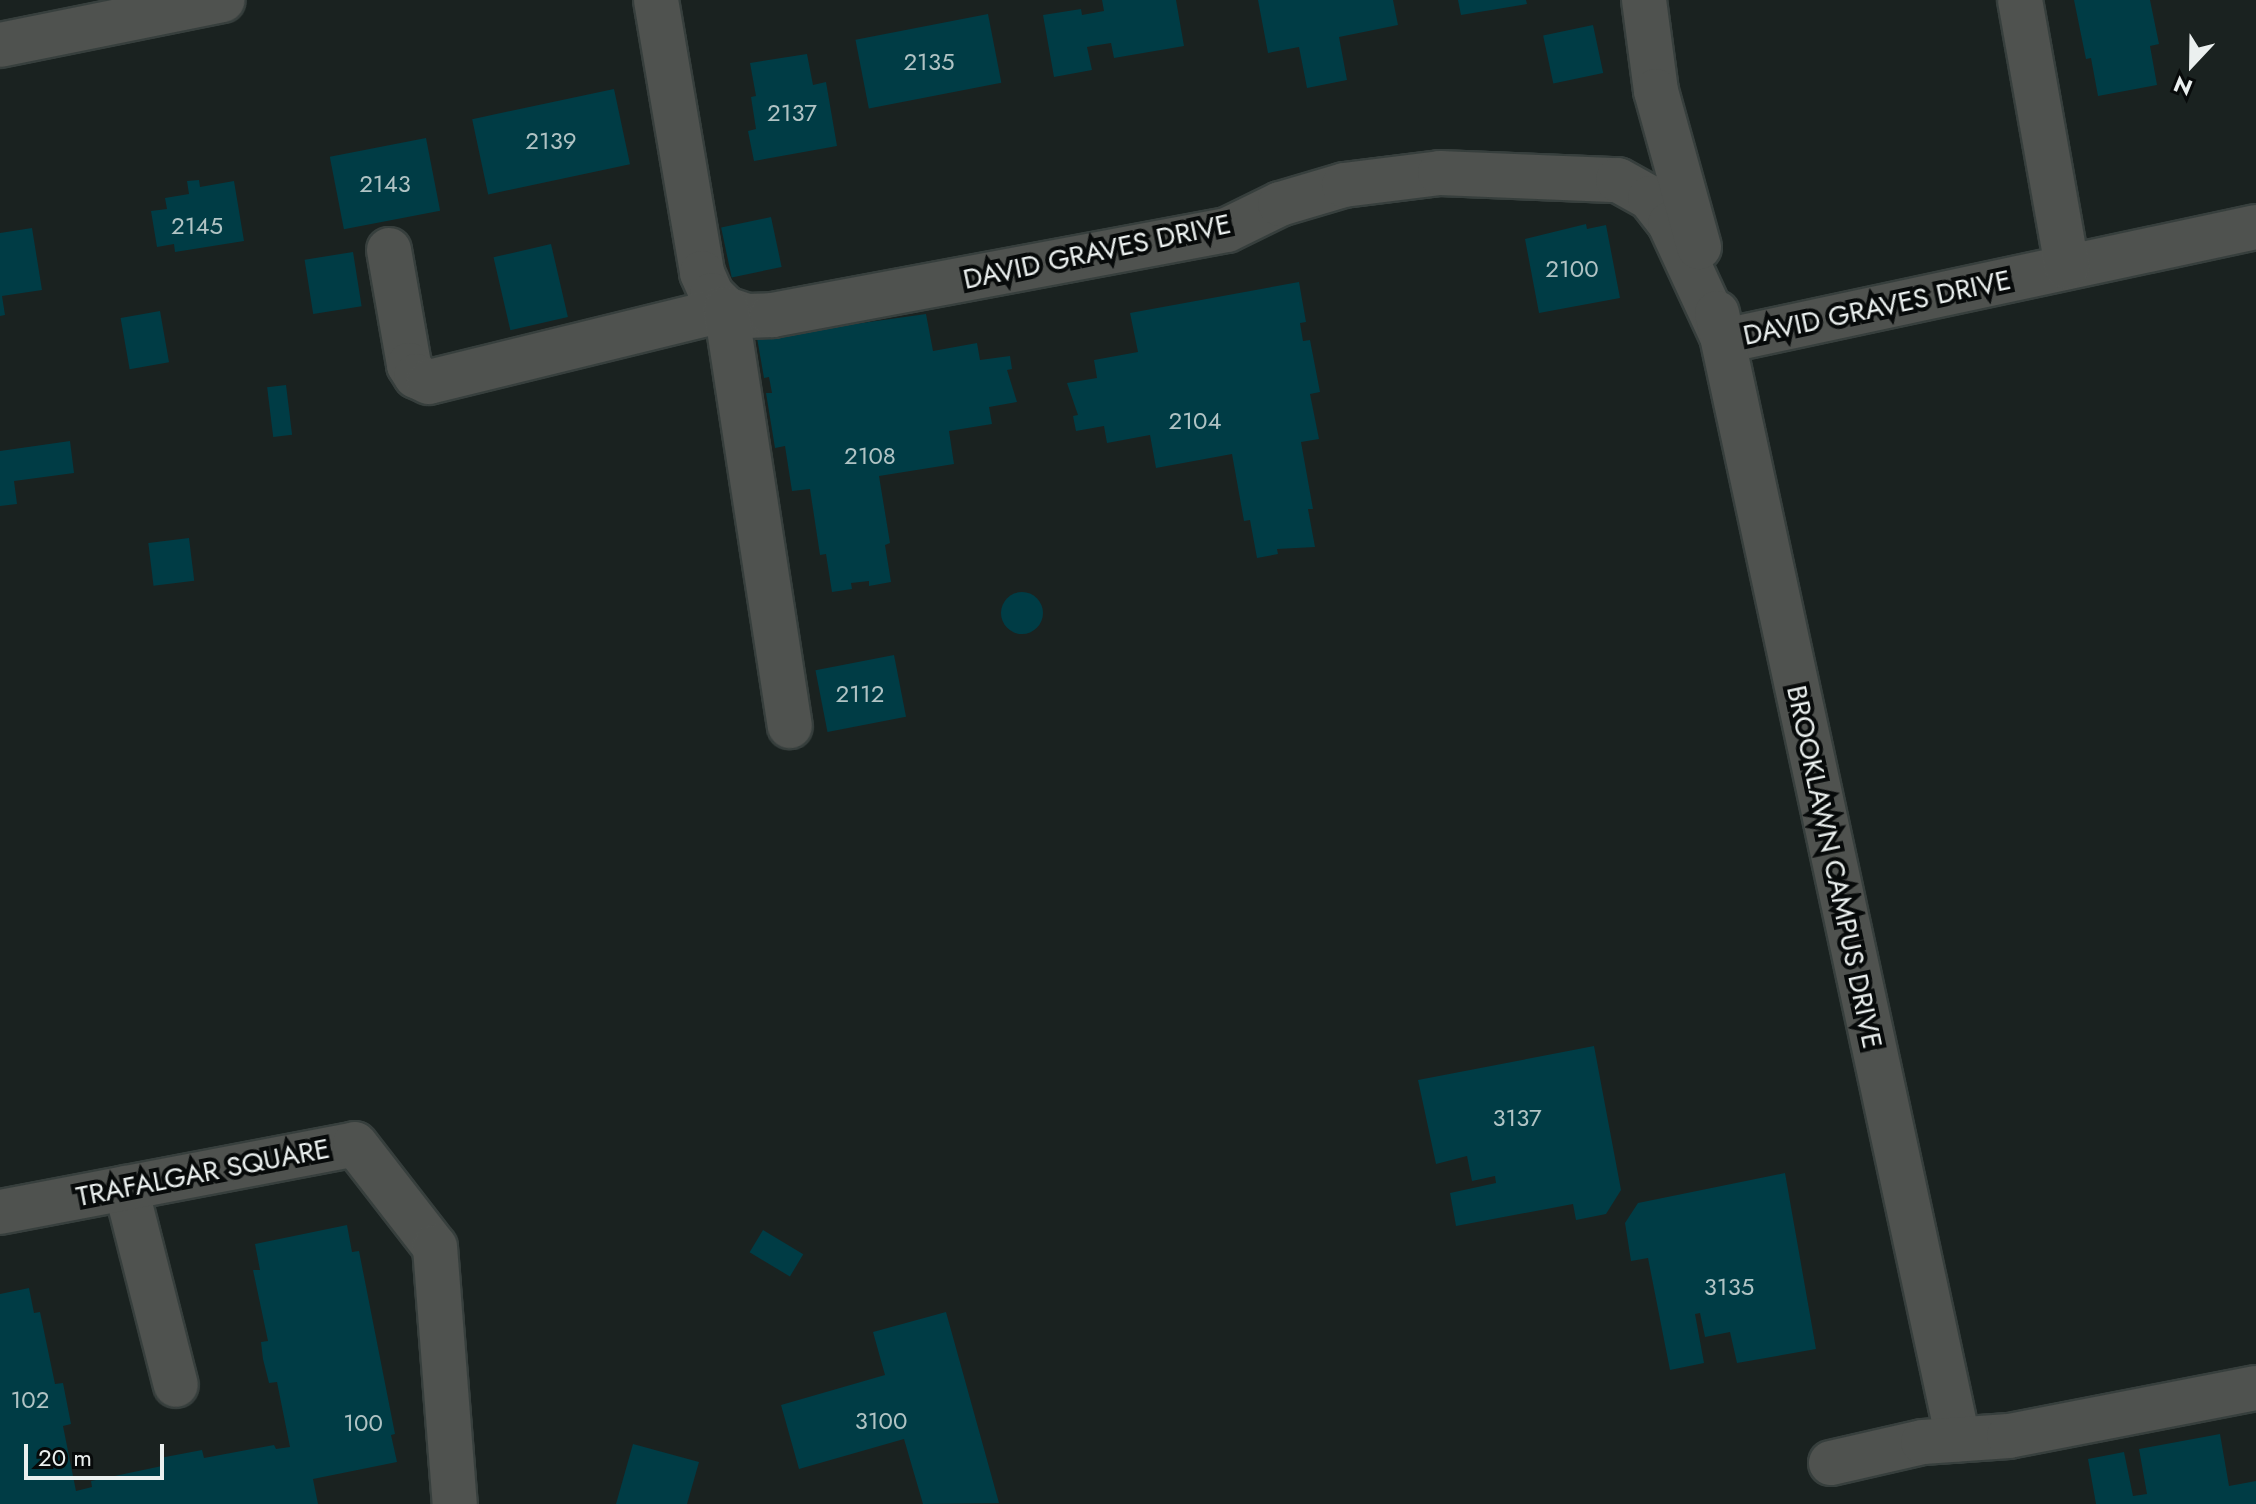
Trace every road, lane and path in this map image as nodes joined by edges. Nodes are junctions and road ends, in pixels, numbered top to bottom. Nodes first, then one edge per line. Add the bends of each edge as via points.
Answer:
1 (223, 0) edge
2 (656, 0) edge
3 (1644, 0) edge
4 (2020, 0) edge
5 (0, 45) edge
6 (2256, 227) edge
7 (389, 250) dead end
8 (2067, 267) junction
9 (726, 309) junction
10 (1724, 341) junction
11 (790, 726) dead end
12 (126, 1188) junction
13 (0, 1212) edge
14 (176, 1385) dead end
15 (2256, 1388) edge
16 (1958, 1439) junction
17 (1831, 1463) dead end
18 (455, 1504) edge

1 - 5 street
2 - 9 street via 702,273
3 - 10 street, BROOKLAWN CAMPUS DRIVE via 1656,91
4 - 8 street
6 - 8 street, DAVID GRAVES DRIVE
7 - 9 street via 409,365 429,382
8 - 10 street, DAVID GRAVES DRIVE
9 - 10 street, DAVID GRAVES DRIVE via 747,316 772,315 1227,230 1280,204 1344,185 1440,173 1578,176 1618,180 1650,198 1670,224
9 - 11 street
10 - 16 street, BROOKLAWN CAMPUS DRIVE
12 - 13 street, TRAFALGAR SQUARE
12 - 14 street
12 - 18 street, TRAFALGAR SQUARE via 355,1144 435,1247
15 - 16 street via 2009,1436
16 - 17 street

